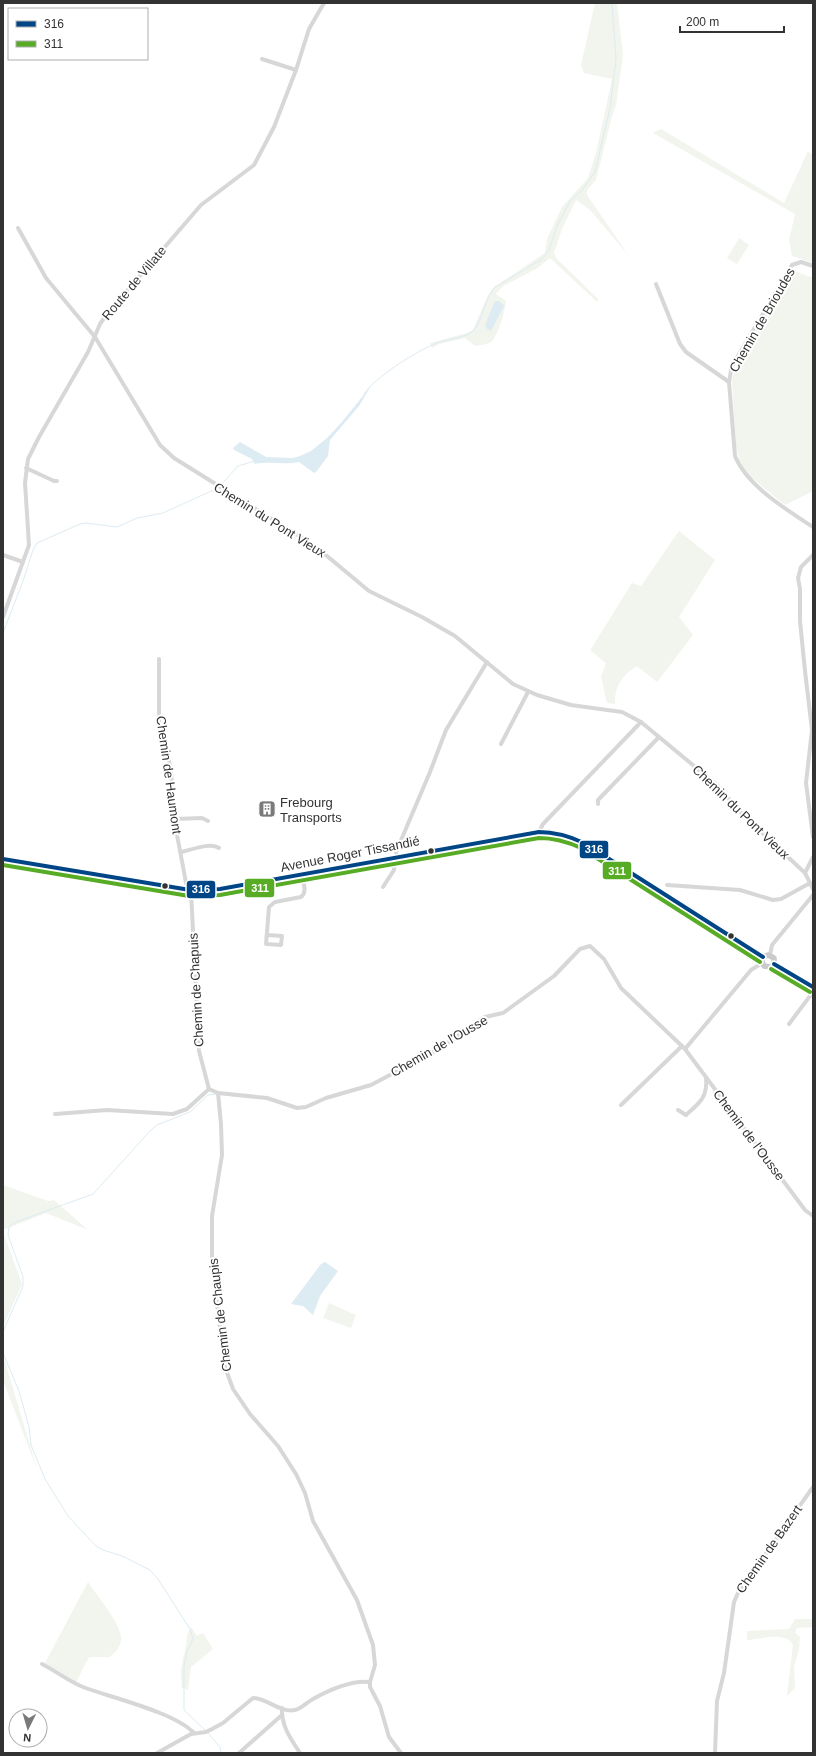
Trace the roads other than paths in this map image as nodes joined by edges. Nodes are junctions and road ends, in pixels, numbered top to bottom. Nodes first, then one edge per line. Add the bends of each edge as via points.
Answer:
1 (324, 3) edge
2 (262, 59) dead end
3 (296, 70) junction
4 (18, 228) dead end
5 (813, 266) edge
6 (656, 284) dead end
7 (95, 337) junction
8 (729, 382) junction
9 (26, 468) junction
10 (57, 481) dead end
11 (813, 527) edge
12 (3, 555) edge
13 (813, 555) edge
14 (23, 562) junction
15 (3, 617) edge
16 (160, 659) dead end
17 (487, 662) junction
18 (528, 692) junction
19 (641, 722) junction
20 (659, 737) junction
21 (501, 744) dead end
22 (598, 804) dead end
23 (174, 819) junction
24 (208, 821) dead end
25 (539, 832) junction
26 (813, 837) edge
27 (219, 848) dead end
28 (181, 852) junction
29 (397, 857) junction
30 (813, 857) edge
31 (388, 858) junction
32 (3, 859) edge
33 (302, 874) junction
34 (805, 874) junction
35 (810, 883) junction
36 (667, 885) dead end
37 (383, 887) dead end
38 (813, 888) edge
39 (190, 890) junction
40 (813, 895) edge
41 (267, 935) dead end
42 (770, 955) junction
43 (763, 960) junction
44 (774, 964) junction
45 (813, 987) edge
46 (813, 992) edge
47 (789, 1024) dead end
48 (684, 1048) junction
49 (705, 1077) junction
50 (208, 1089) junction
51 (218, 1093) junction
52 (621, 1105) dead end
53 (678, 1110) dead end
54 (55, 1114) dead end
55 (813, 1216) edge
56 (813, 1487) edge
57 (42, 1664) dead end
58 (370, 1682) junction
59 (282, 1708) junction
60 (282, 1715) junction
61 (195, 1733) junction
62 (157, 1753) edge
63 (238, 1753) edge
64 (300, 1753) edge
65 (401, 1753) edge
66 (715, 1753) edge

1 - 3 street, Route de Villate via 309,29
2 - 3 street
3 - 7 street, Route de Villate via 274,127 254,165 201,205 107,314
4 - 7 street via 46,278
5 - 8 street, Chemin de Brioudes via 801,262 792,265 732,366
6 - 8 street via 680,344 686,352
7 - 9 street, Route de Villate via 39,437
7 - 17 street, Chemin du Pont Vieux via 160,445 174,458 315,546 369,591 455,636
8 - 11 street, Chemin de Brioudes via 735,456 739,467 753,483
9 - 10 street via 54,482
9 - 14 street, Route de Villate via 29,545
12 - 14 street
13 - 26 street via 801,567 798,578 812,730 806,783
14 - 15 street, Route de Villate
16 - 23 street, Chemin de Haumont via 159,725 171,769
17 - 18 street, Chemin du Pont Vieux via 512,684
17 - 29 street via 446,730 396,852
18 - 19 street, Chemin du Pont Vieux via 571,705 622,712
18 - 21 street
19 - 20 street, Chemin du Pont Vieux
19 - 25 street via 548,818
20 - 22 street via 598,800
20 - 34 street, Chemin du Pont Vieux via 717,785 739,811
23 - 24 street via 202,818
23 - 28 street, Chemin de Haumont
25 - 29 main road, Avenue Roger Tissandié
25 - 43 main road, Avenue Roger Tissandié via 558,833 575,838 689,908
27 - 28 street via 208,846
28 - 39 street, Chemin de Haumont via 187,888
29 - 31 main road, Avenue Roger Tissandié
30 - 34 street
31 - 33 main road, Avenue Roger Tissandié
31 - 37 street via 394,870
32 - 39 main road, Avenue Roger Tissandié
33 - 39 main road, Avenue Roger Tissandié via 220,889
33 - 41 street via 305,891 301,897 275,902 268,907
34 - 35 street
35 - 36 street via 774,900 740,890
35 - 38 street
39 - 50 street, Chemin de Chapuis via 199,1051
40 - 42 street via 772,945
42 - 43 main road
42 - 44 main road via 774,958
43 - 44 main road via 768,967
43 - 48 street via 746,975
44 - 45 main road
46 - 47 street
48 - 49 street, Chemin de l'Ousse
48 - 51 street, Chemin de l'Ousse via 621,988 604,959 590,946 580,948 554,976 503,1013 485,1017 439,1049 371,1085 297,1108 267,1098
48 - 52 street
49 - 53 street via 707,1089 703,1098 686,1115
49 - 55 street, Chemin de l'Ousse via 805,1210
50 - 51 street, Chemin de l'Ousse
50 - 54 street via 192,1106 174,1114 107,1110
51 - 58 street, Chemin de Chaupis via 222,1155 212,1216 212,1264 225,1367 233,1389 250,1414 278,1446 296,1474 305,1493 313,1521 357,1600 373,1646 375,1665
56 - 66 street, Chemin de Bazert via 734,1602 724,1673 717,1701
57 - 61 street via 73,1683 166,1716
58 - 59 street via 354,1683 330,1692 296,1710
58 - 65 street via 389,1737
59 - 60 street
59 - 61 street via 253,1698 223,1723 206,1732
60 - 63 street
60 - 64 street via 286,1731
61 - 62 street

